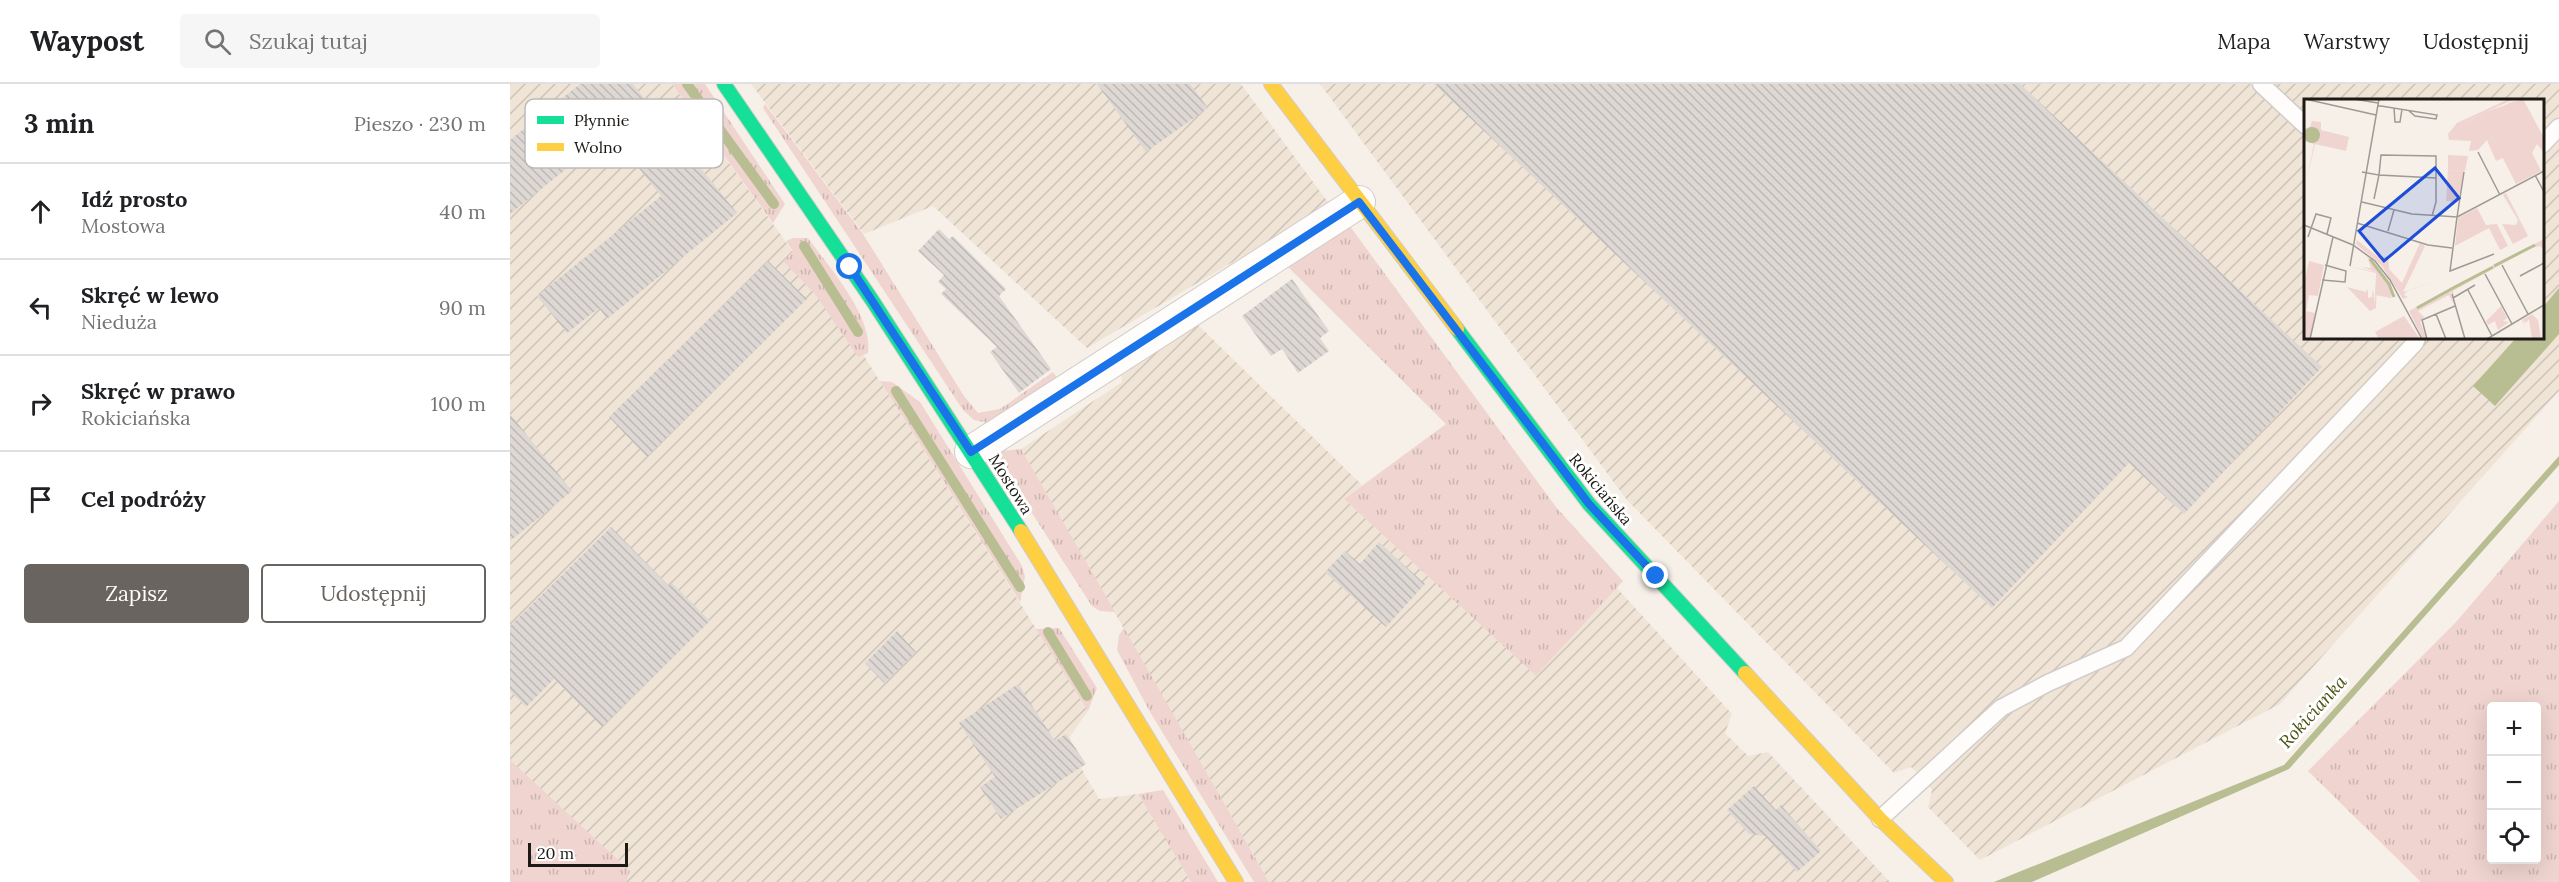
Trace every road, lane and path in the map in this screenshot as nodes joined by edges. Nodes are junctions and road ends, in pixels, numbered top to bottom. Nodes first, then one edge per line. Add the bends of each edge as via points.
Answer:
1 (724, 84) edge
2 (1271, 84) edge
3 (2261, 84) edge
4 (2304, 124) edge
5 (2559, 127) edge
6 (2544, 143) edge
7 (1359, 202) junction
8 (2417, 339) edge
9 (971, 452) junction
10 (1880, 819) junction
11 (1236, 882) edge
12 (1946, 882) edge

1 - 9 street, Mostowa
2 - 7 street, Rokiciańska
3 - 4 lane
5 - 6 lane
7 - 9 street
7 - 10 street, Rokiciańska via 1589,504
8 - 10 lane via 2126,648 2001,708
9 - 11 street, Mostowa
10 - 12 street, Rokiciańska

